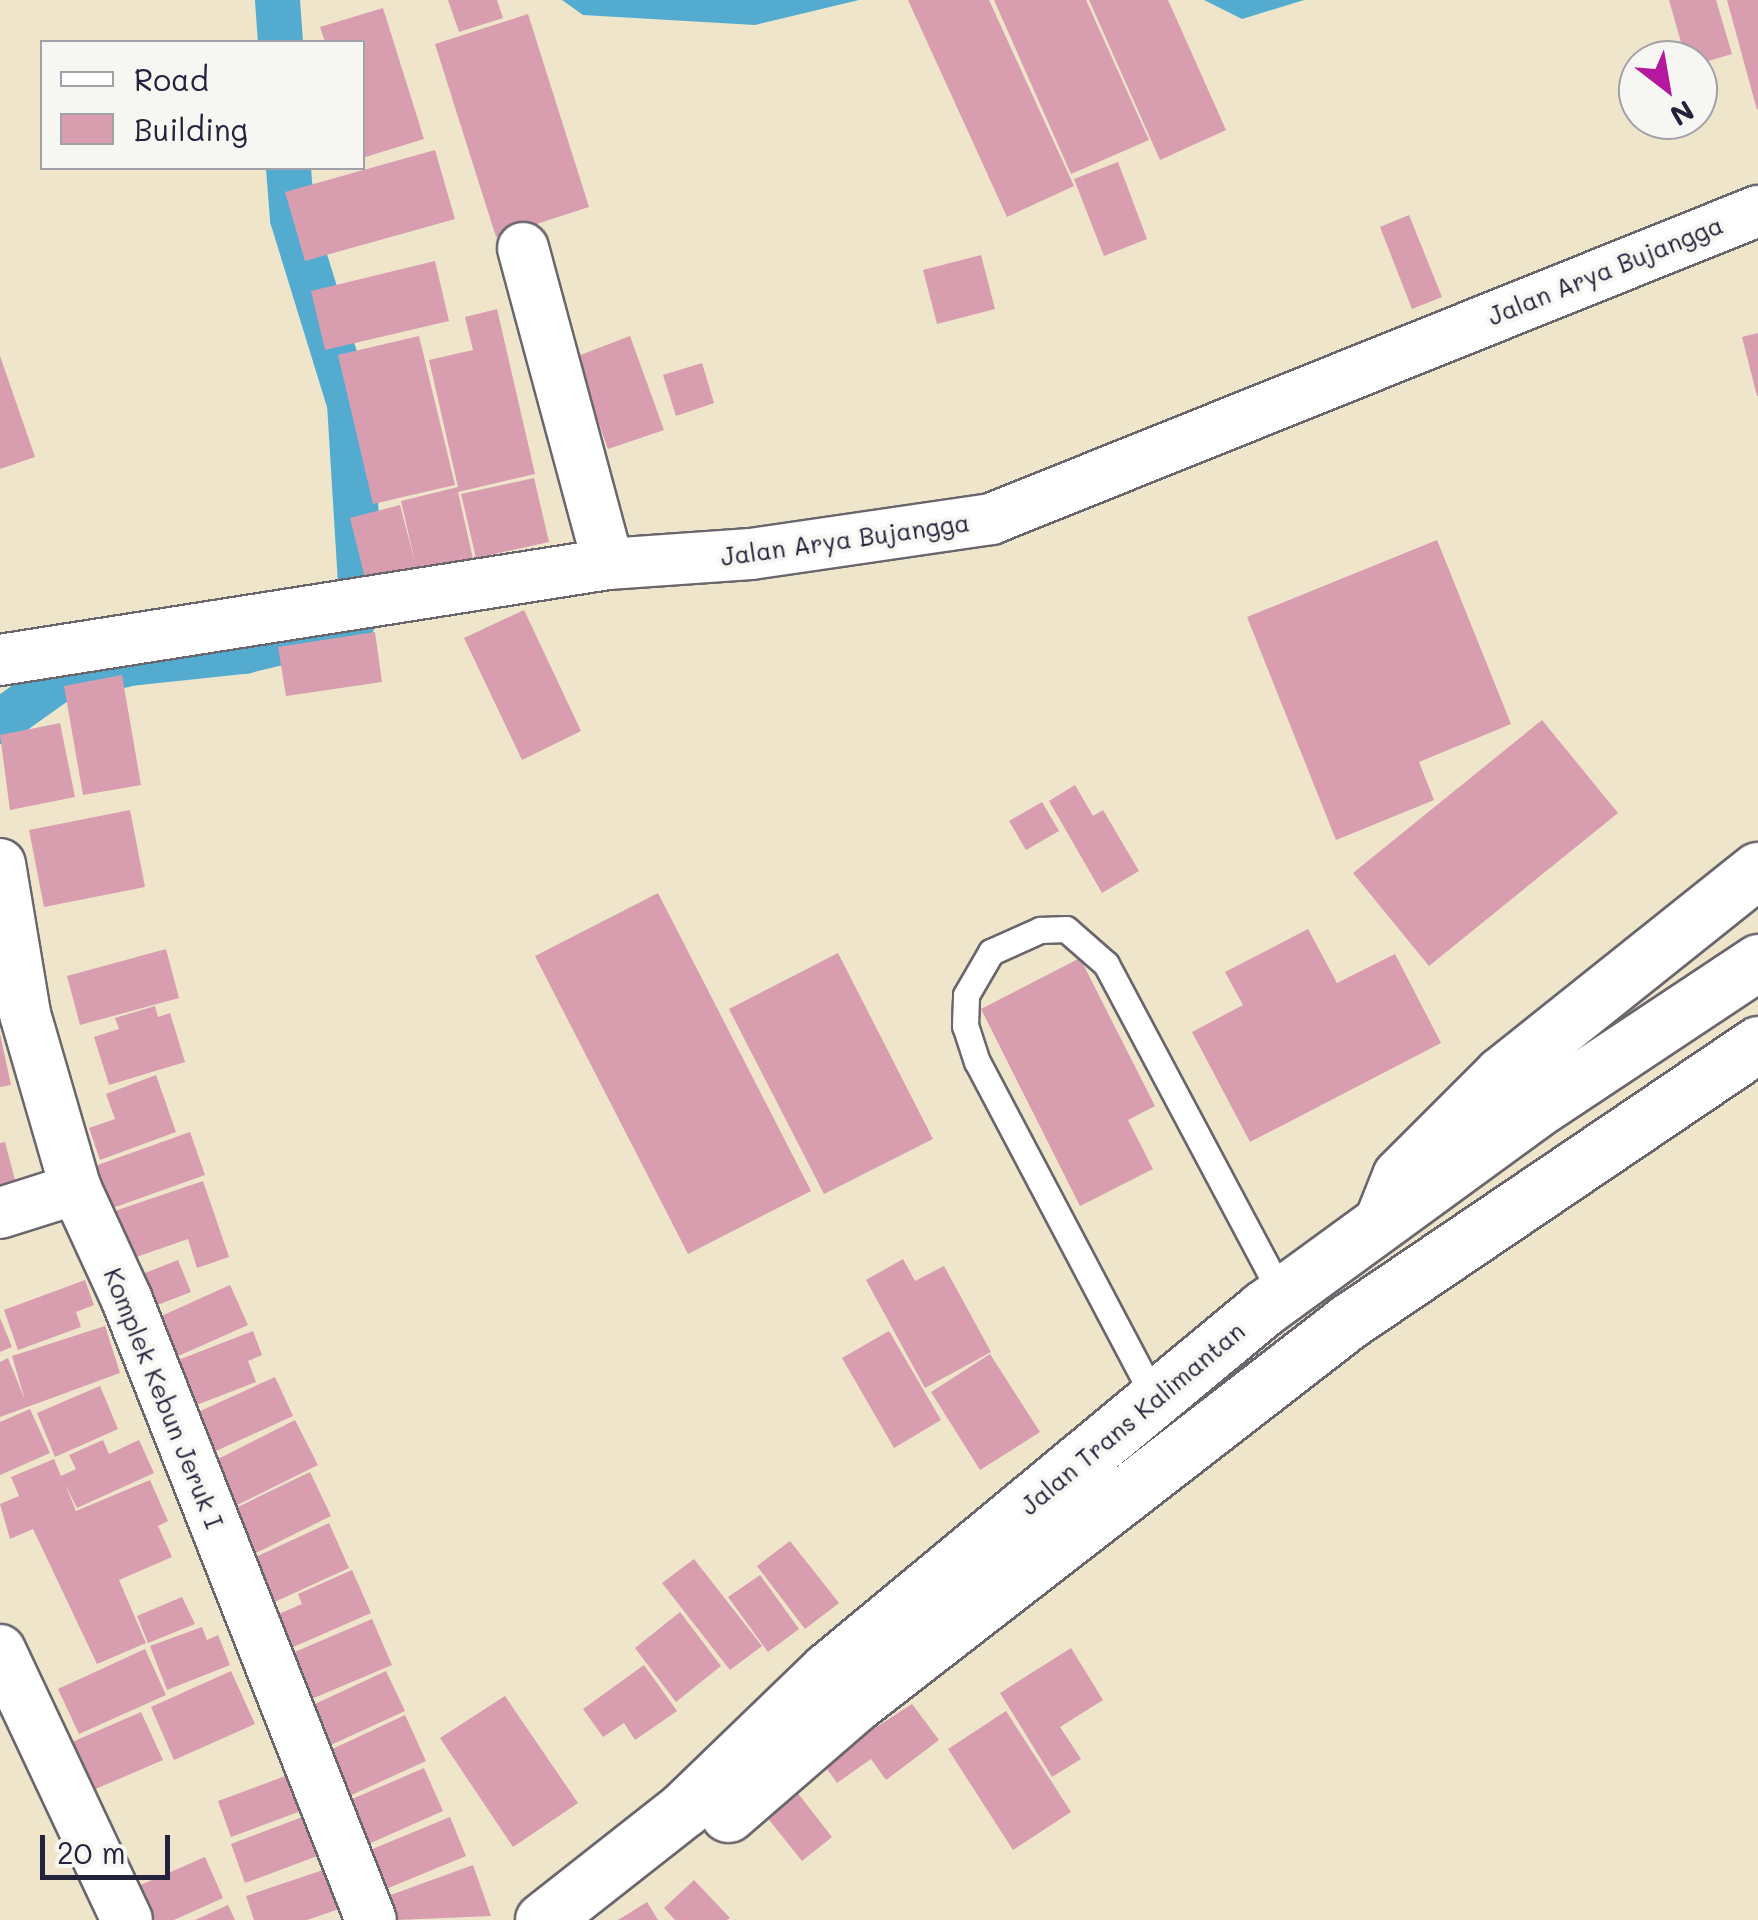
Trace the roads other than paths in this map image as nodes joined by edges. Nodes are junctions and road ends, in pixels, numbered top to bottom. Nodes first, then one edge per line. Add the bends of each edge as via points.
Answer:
1 (1758, 210) edge
2 (524, 248) dead end
3 (608, 564) junction
4 (0, 660) edge
5 (0, 864) edge
6 (1758, 870) edge
7 (1758, 962) edge
8 (1758, 1044) edge
9 (76, 1190) junction
10 (0, 1212) edge
11 (1382, 1221) junction
12 (1282, 1295) junction
13 (1155, 1399) junction
14 (0, 1650) edge
15 (127, 1920) edge
16 (370, 1920) edge
17 (542, 1920) edge
18 (599, 1920) edge

1 - 3 street, Jalan Arya Bujangga via 990,519 751,554
2 - 3 street
3 - 4 street, Jalan Arya Bujangga
5 - 9 street, Komplek Kebun Jeruk I via 24,1014
6 - 11 main road via 1502,1074 1400,1176
7 - 11 main road, Jalan Trans Kalimantan
8 - 18 main road, Jalan Trans Kalimantan via 1348,1321 856,1704
9 - 10 street
9 - 16 street, Komplek Kebun Jeruk I via 127,1300
11 - 12 main road, Jalan Trans Kalimantan
12 - 13 main road, Jalan Trans Kalimantan
12 - 13 lane via 1106,964 1066,928 1040,930 991,952 966,995 965,1026 977,1062
13 - 17 main road, Jalan Trans Kalimantan via 828,1670 684,1808
14 - 15 street

